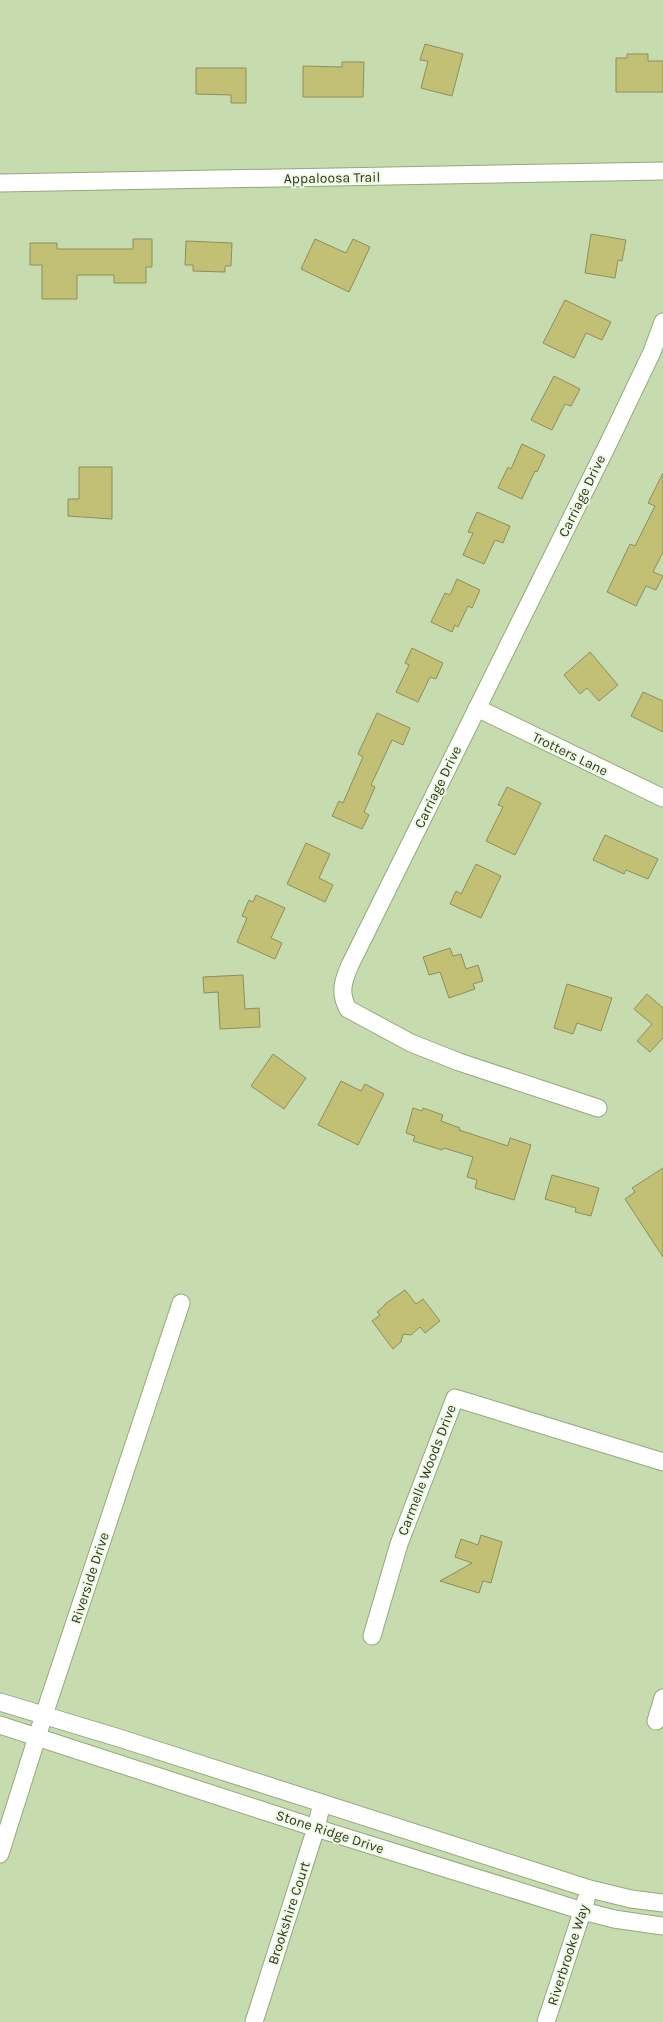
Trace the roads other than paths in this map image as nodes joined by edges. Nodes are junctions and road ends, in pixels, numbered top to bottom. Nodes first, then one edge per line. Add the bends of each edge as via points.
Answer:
1 (663, 171) edge
2 (0, 183) edge
3 (662, 331) edge
4 (477, 708) junction
5 (663, 798) edge
6 (598, 1108) dead end
7 (181, 1303) dead end
8 (663, 1462) edge
9 (372, 1636) dead end
10 (663, 1698) edge
11 (0, 1702) edge
12 (44, 1715) junction
13 (656, 1721) dead end
14 (0, 1725) edge
15 (37, 1737) junction
16 (322, 1803) junction
17 (316, 1828) junction
18 (0, 1854) edge
19 (590, 1889) junction
20 (663, 1903) edge
21 (583, 1911) junction
22 (663, 1926) edge
23 (254, 2022) edge
24 (546, 2022) edge

1 - 2 street, Appaloosa Trail
3 - 4 street, Carriage Drive
4 - 5 street, Trotters Lane
4 - 6 street, Carriage Drive via 350,965 342,989 342,1000 348,1009 411,1043 459,1062
7 - 12 street, Riverside Drive
8 - 9 street, Carmelle Woods Drive via 455,1398 399,1544
10 - 13 street
11 - 12 street, Stone Ridge Drive
12 - 15 street, Riverside Drive
12 - 16 street, Stone Ridge Drive
14 - 15 street, Stone Ridge Drive
15 - 17 street, Stone Ridge Drive
15 - 18 street, Riverside Drive
16 - 17 street, Brookshire Court
16 - 19 street, Stone Ridge Drive
17 - 21 street, Stone Ridge Drive
17 - 23 street, Brookshire Court
19 - 20 street, Stone Ridge Drive via 631,1899
19 - 21 street, Riverbrooke Way
21 - 22 street, Stone Ridge Drive
21 - 24 street, Riverbrooke Way

